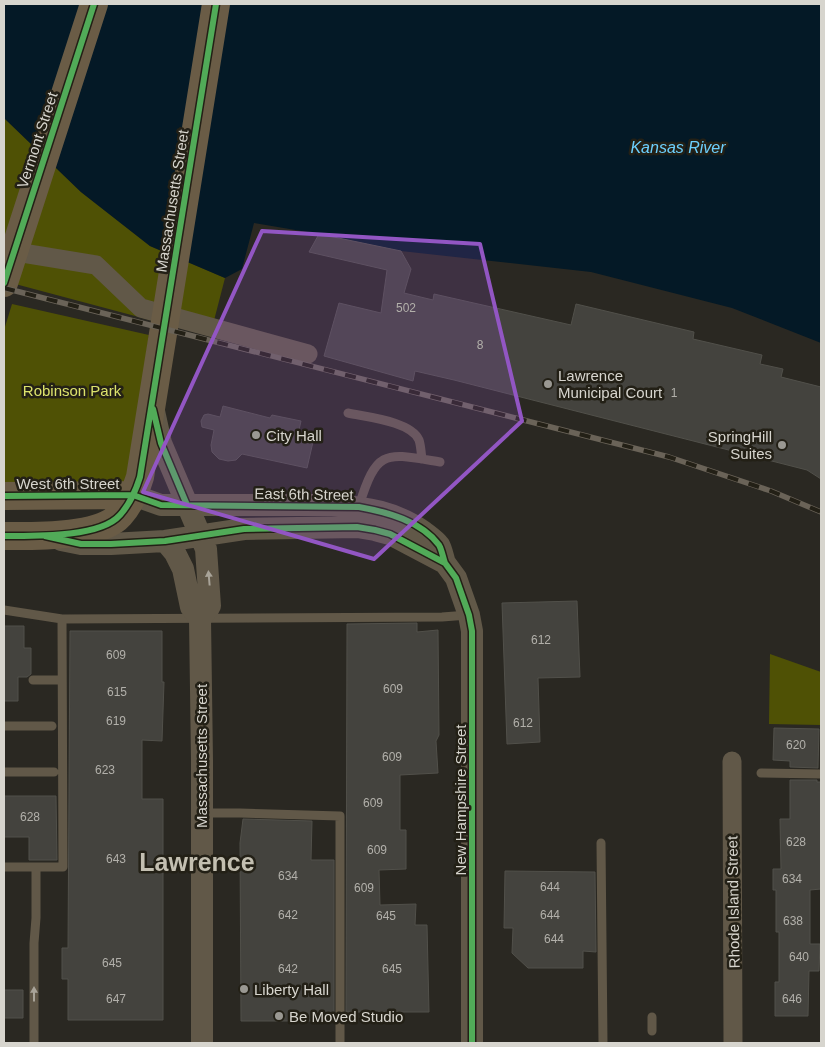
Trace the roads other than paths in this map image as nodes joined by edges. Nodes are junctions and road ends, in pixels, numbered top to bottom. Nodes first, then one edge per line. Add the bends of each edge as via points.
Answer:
1 (94, 4) edge
2 (216, 4) edge
3 (4, 250) edge
4 (4, 283) edge
5 (308, 354) dead end
6 (153, 393) junction
7 (348, 413) dead end
8 (422, 459) junction
9 (440, 462) dead end
10 (133, 495) junction
11 (4, 496) edge
12 (187, 505) junction
13 (359, 507) junction
14 (4, 536) edge
15 (45, 536) junction
16 (201, 536) junction
17 (165, 541) junction
18 (445, 564) junction
19 (4, 610) edge
20 (469, 614) junction
21 (62, 619) junction
22 (200, 619) junction
23 (33, 680) dead end
24 (62, 680) junction
25 (4, 726) edge
26 (52, 726) dead end
27 (732, 761) dead end
28 (4, 772) edge
29 (54, 772) dead end
30 (761, 773) dead end
31 (821, 774) edge
32 (202, 813) junction
33 (601, 843) dead end
34 (4, 867) edge
35 (36, 867) junction
36 (652, 1017) dead end
37 (652, 1031) dead end
38 (34, 1043) edge
39 (202, 1043) edge
40 (340, 1043) edge
41 (472, 1043) edge
42 (603, 1043) edge
43 (733, 1043) edge

1 - 4 highway, Vermont Street
2 - 6 highway, Massachusetts Street
3 - 5 street via 96,265 142,308
6 - 10 highway, Massachusetts Street via 139,480
6 - 12 street, Massachusetts Street via 161,443
7 - 8 lane via 405,426 419,440
8 - 9 lane
8 - 13 lane via 390,457 378,463
10 - 11 highway, West 6th Street
10 - 12 street, West 6th Street via 161,504
10 - 15 highway, West 6th Street via 120,516 100,527
12 - 13 street, East 6th Street
12 - 16 street, Massachusetts Street
13 - 18 street, East 6th Street via 381,511 412,524 440,546
14 - 15 highway, West 6th Street
15 - 17 street, West 6th Street via 81,544
16 - 17 street, West 6th Street
16 - 18 street via 244,529 357,527 390,534
22 -> 16 street, Massachusetts Street via 210,606 206,549
17 - 22 street, Massachusetts Street via 183,569 191,607
18 - 20 street, New Hampshire Street via 456,578
19 - 21 lane
20 - 22 lane
20 - 41 street, New Hampshire Street via 472,631
21 - 22 lane
21 - 24 lane
22 - 32 street, Massachusetts Street
23 - 24 lane
24 - 35 lane via 63,867
25 - 26 lane
27 - 43 street, Rhode Island Street
28 - 29 lane
30 - 31 lane
32 - 39 street, Massachusetts Street
32 - 40 lane via 340,816
33 - 42 lane
34 - 35 lane
38 -> 35 lane
36 - 37 lane

